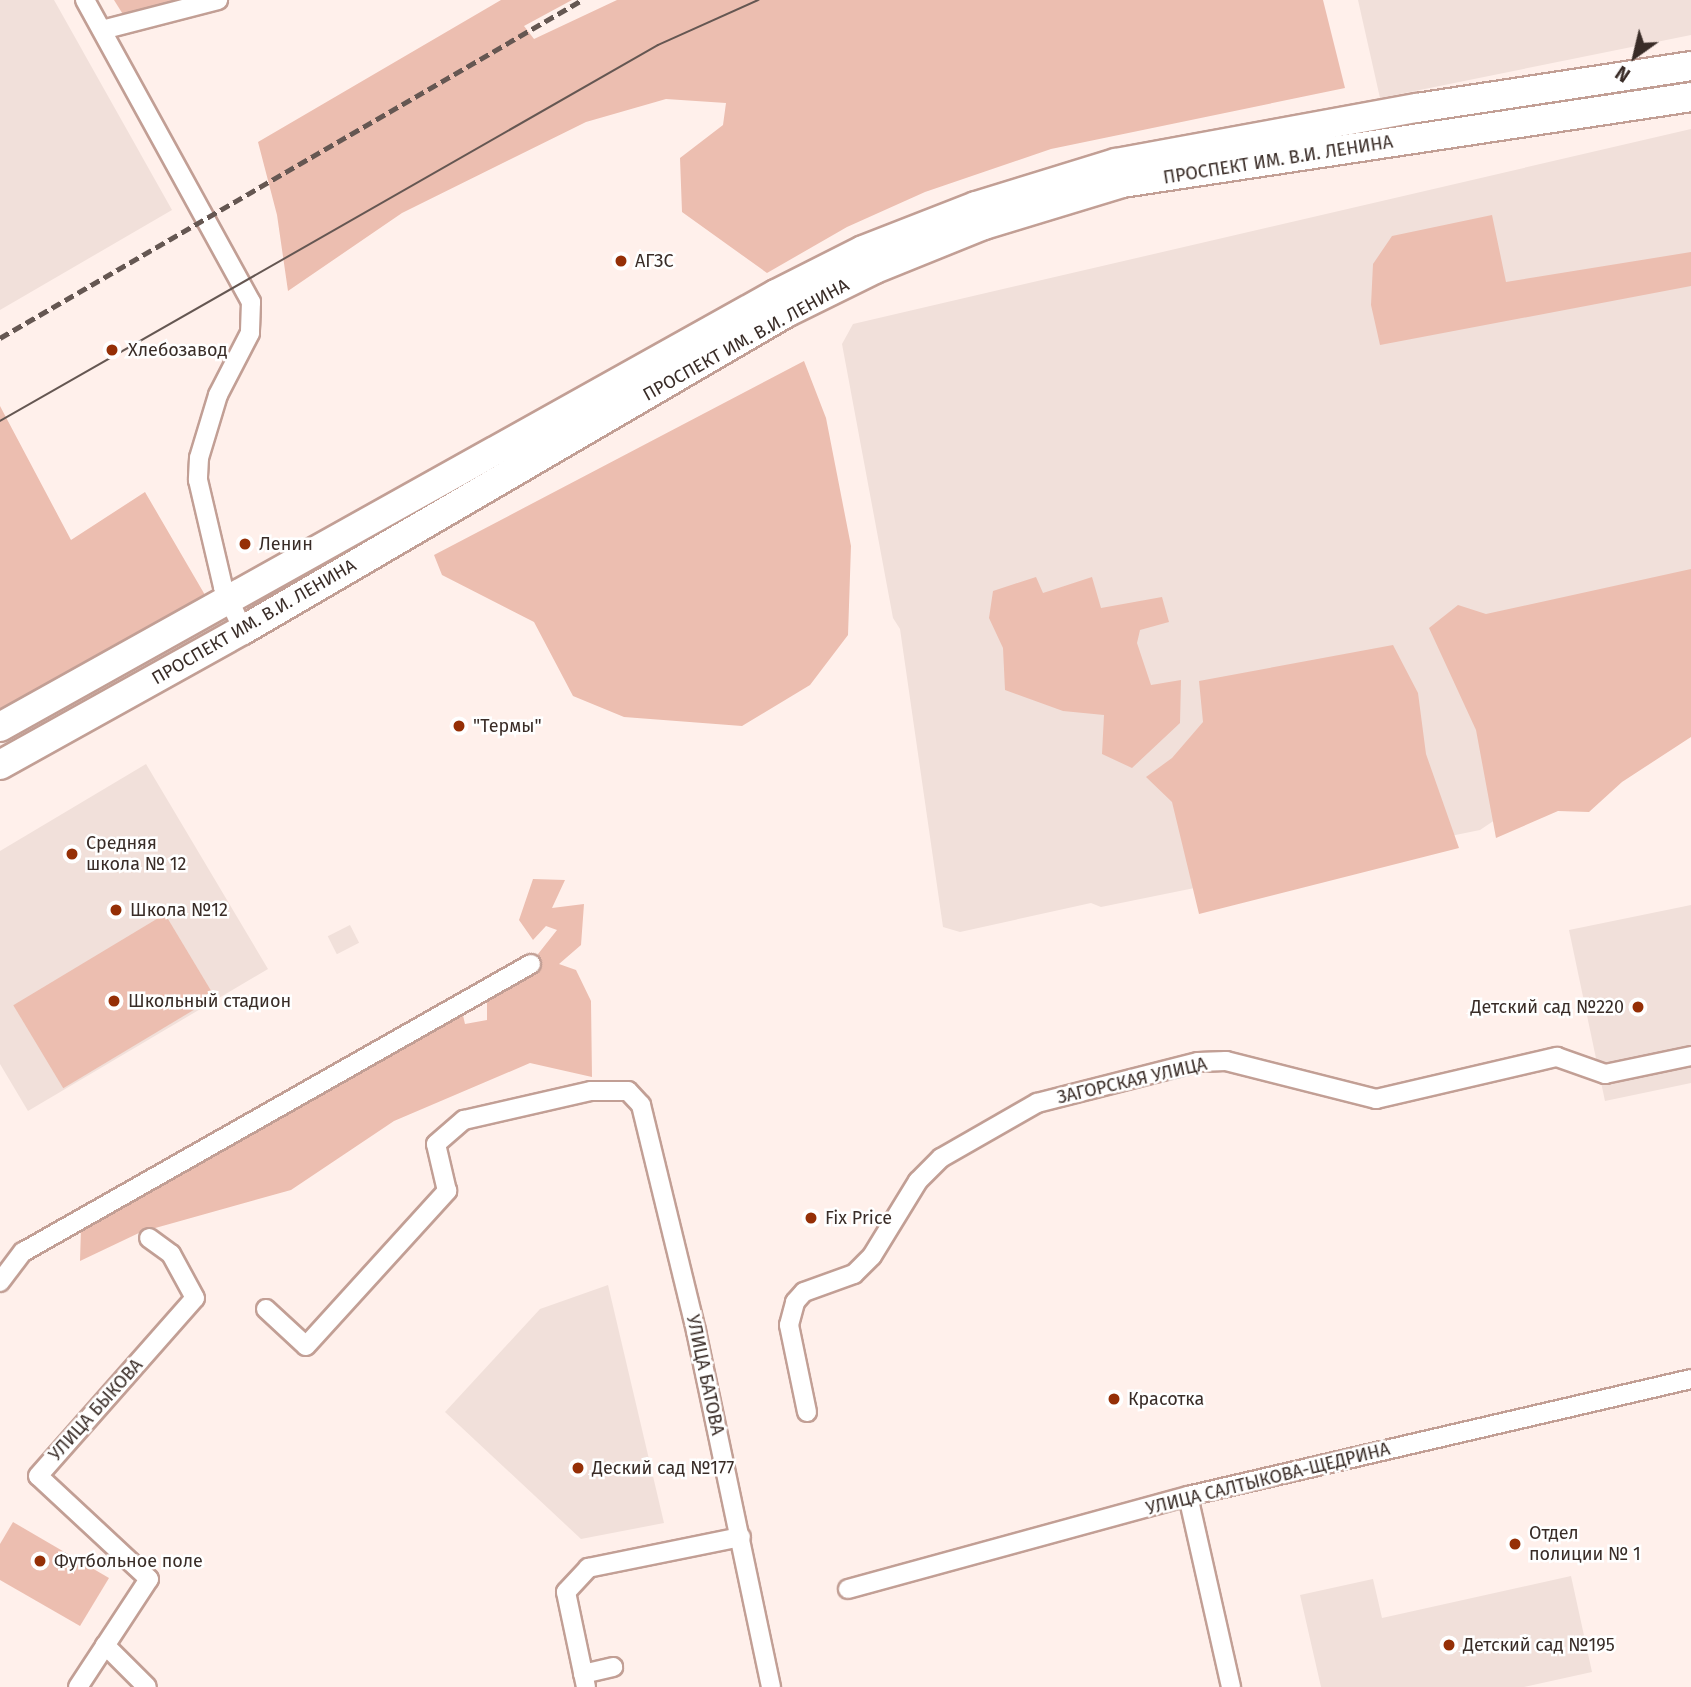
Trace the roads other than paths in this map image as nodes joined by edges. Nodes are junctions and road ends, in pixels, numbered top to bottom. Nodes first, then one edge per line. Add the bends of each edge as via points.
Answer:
1 (85, 0) edge
2 (218, 0) edge
3 (102, 30) junction
4 (1691, 66) edge
5 (1691, 97) edge
6 (227, 598) junction
7 (243, 630) junction
8 (0, 727) edge
9 (0, 765) edge
10 (531, 964) dead end
11 (1691, 1056) edge
12 (149, 1238) dead end
13 (0, 1282) edge
14 (266, 1309) dead end
15 (1691, 1379) edge
16 (807, 1412) dead end
17 (1188, 1496) junction
18 (741, 1538) junction
19 (848, 1588) dead end
20 (105, 1645) junction
21 (613, 1667) dead end
22 (584, 1681) edge
23 (78, 1687) edge
24 (147, 1687) edge
25 (771, 1687) edge
26 (1231, 1687) edge

1 - 3 street
2 - 3 street
3 - 6 street via 251,302 250,333 218,395 199,458 198,480
4 - 6 main road, ПРОСПЕКТ ИМ. В.И. ЛЕНИНА via 1417,108 1116,163 976,206 863,250 776,294
5 - 7 main road, ПРОСПЕКТ ИМ. В.И. ЛЕНИНА via 1122,183 984,225 875,269 786,313
6 - 7 street
6 - 8 main road, ПРОСПЕКТ ИМ. В.И. ЛЕНИНА
7 - 9 main road, ПРОСПЕКТ ИМ. В.И. ЛЕНИНА
10 - 13 street via 23,1252
11 - 16 street, ЗАГОРСКАЯ УЛИЦА via 1605,1074 1557,1057 1376,1100 1226,1061 1198,1062 1037,1103 942,1157 918,1181 872,1256 854,1274 804,1292 795,1302 789,1325
12 - 20 street, УЛИЦА БЫКОВА via 171,1254 195,1298 38,1476 149,1579
14 - 18 street, УЛИЦА БАТОВА via 306,1346 447,1191 436,1144 464,1120 591,1091 628,1091 641,1105
15 - 17 street, УЛИЦА САЛТЫКОВА-ЩЕДРИНА
17 - 19 street, УЛИЦА САЛТЫКОВА-ЩЕДРИНА
17 - 26 street
18 - 22 street via 588,1568 566,1592
18 - 25 street, УЛИЦА БАТОВА
20 - 23 street, УЛИЦА БЫКОВА
20 - 24 street
21 - 22 street

